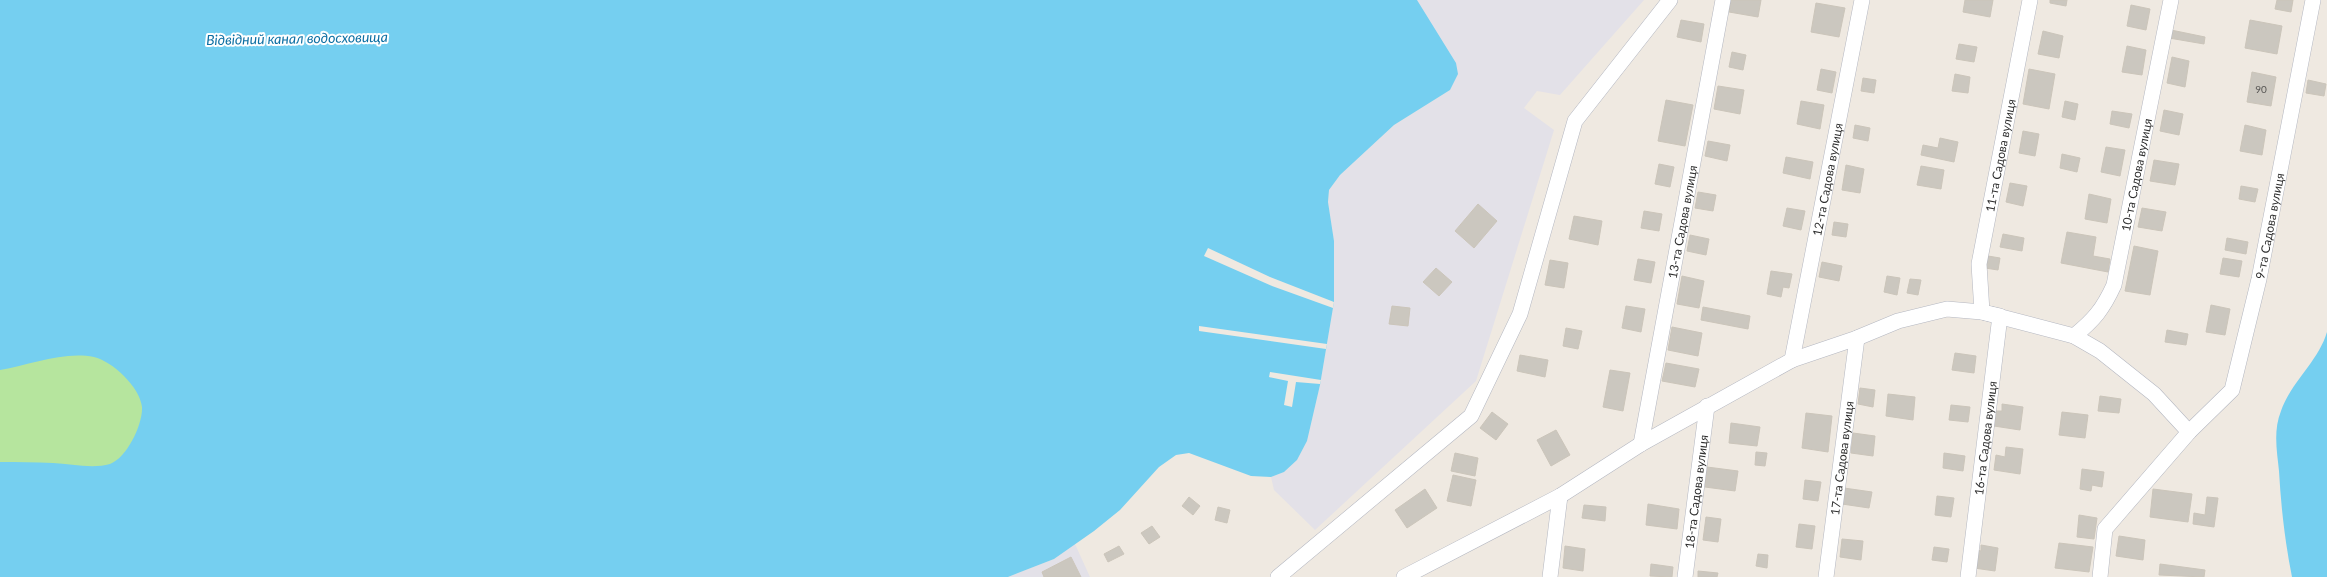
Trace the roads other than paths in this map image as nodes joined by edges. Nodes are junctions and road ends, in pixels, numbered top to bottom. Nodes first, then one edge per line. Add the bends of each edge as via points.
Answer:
1 (1670, 0) edge
2 (1723, 0) edge
3 (1862, 0) edge
4 (2030, 0) edge
5 (2171, 0) edge
6 (2313, 0) edge
7 (1982, 312) junction
8 (2000, 316) junction
9 (2074, 336) junction
10 (1857, 338) junction
11 (1792, 360) junction
12 (1706, 406) junction
13 (2189, 432) junction
14 (1641, 444) junction
15 (1560, 496) junction
16 (1278, 577) edge
17 (1404, 577) edge
18 (1550, 577) edge
19 (1685, 577) edge
20 (1826, 577) edge
21 (1968, 577) edge
22 (2100, 577) edge

1 - 16 street via 1575,121 1520,314 1471,416
2 - 14 street, 13-та Садова вулиця
3 - 11 street, 12-та Садова вулиця
4 - 7 street, 11-та Садова вулиця via 1979,264
5 - 9 street, 10-та Садова вулиця via 2114,285 2104,307
6 - 13 street, 9-та Садова вулиця via 2259,279 2232,390
7 - 8 street
7 - 10 street via 1947,309 1898,321
8 - 9 street
8 - 21 street, 16-та Садова вулиця
9 - 13 street via 2100,351 2154,394
10 - 11 street
10 - 20 street, 17-та Садова вулиця
11 - 12 street
12 - 14 street
12 - 19 street, 18-та Садова вулиця
13 - 22 street, 9-та Садова вулиця via 2105,529
14 - 15 street
15 - 17 street
15 - 18 street

